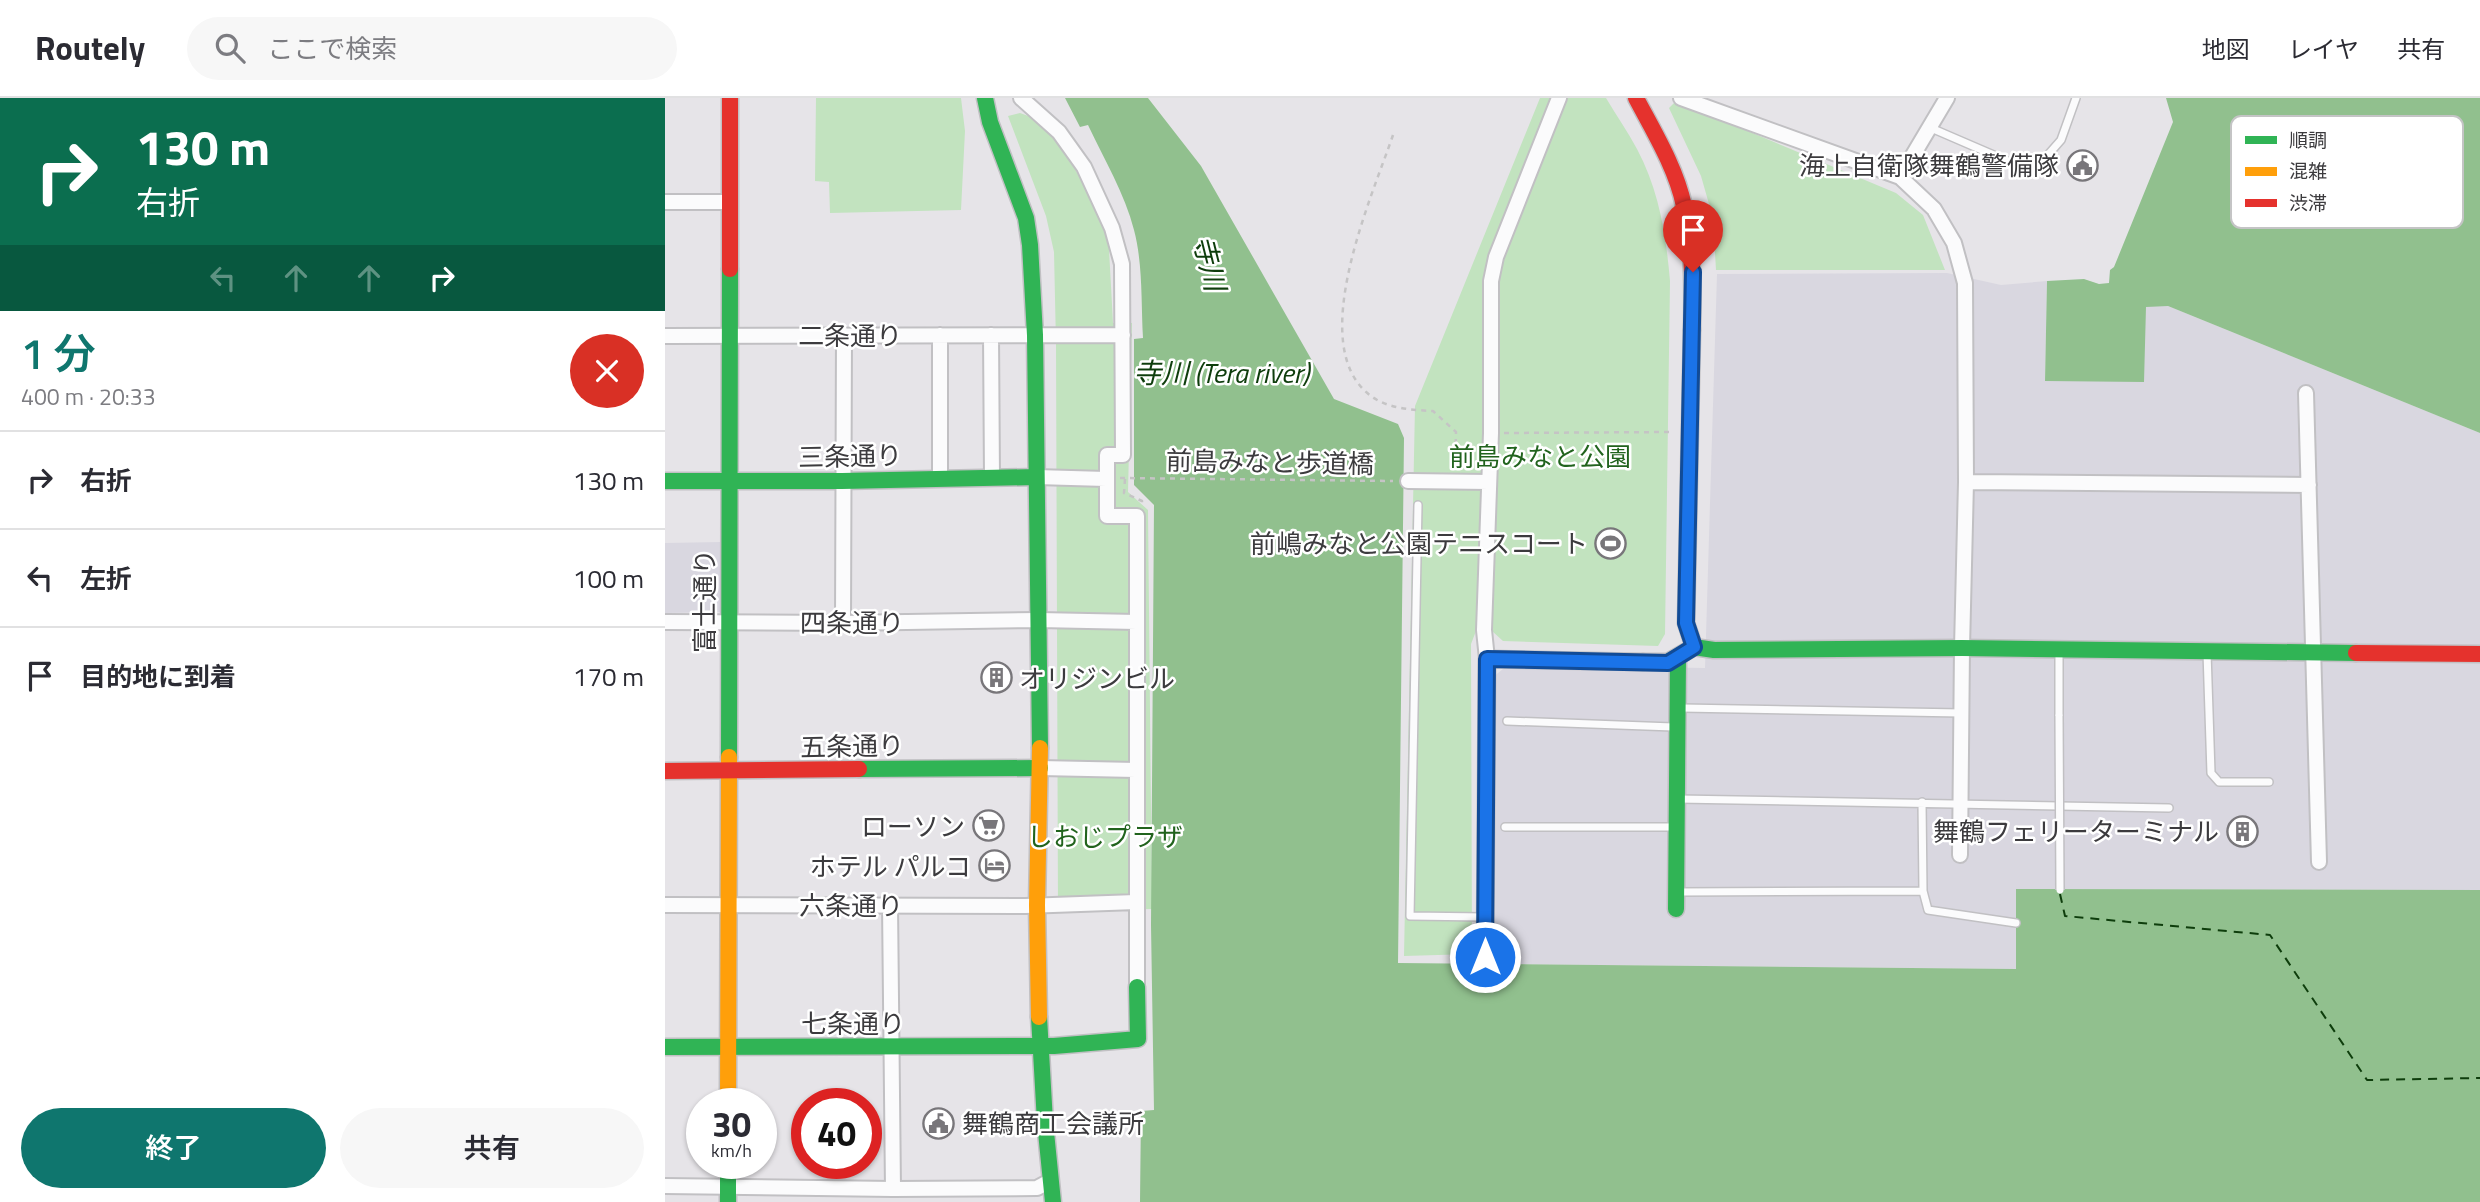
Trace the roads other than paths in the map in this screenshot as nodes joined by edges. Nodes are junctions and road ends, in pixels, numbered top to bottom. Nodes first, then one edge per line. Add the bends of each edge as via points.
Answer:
1 (730, 98) edge
2 (985, 98) edge
3 (1021, 98) edge
4 (1559, 98) edge
5 (1636, 98) edge
6 (1681, 98) edge
7 (1947, 98) edge
8 (2076, 98) edge
9 (1931, 128) junction
10 (1900, 177) junction
11 (665, 202) edge
12 (730, 202) junction
13 (844, 335) junction
14 (940, 335) junction
15 (991, 335) junction
16 (1035, 335) junction
17 (1123, 335) junction
18 (665, 336) edge
19 (729, 336) junction
20 (2306, 393) dead end
21 (1037, 477) junction
22 (992, 478) junction
23 (940, 479) junction
24 (1106, 479) junction
25 (665, 481) edge
26 (729, 481) junction
27 (842, 481) junction
28 (1408, 481) road end
29 (1489, 482) junction
30 (1966, 482) junction
31 (2309, 485) junction
32 (1418, 505) dead end
33 (1039, 620) junction
34 (665, 622) edge
35 (729, 622) junction
36 (1137, 622) junction
37 (843, 623) junction
38 (1694, 647) junction
39 (1962, 648) junction
40 (2059, 650) junction
41 (2207, 652) junction
42 (2314, 652) junction
43 (2480, 654) edge
44 (1678, 657) junction
45 (1487, 659) junction
46 (1678, 708) junction
47 (1961, 713) junction
48 (1507, 721) dead end
49 (1678, 727) junction
50 (1040, 768) junction
51 (1136, 770) junction
52 (665, 771) edge
53 (728, 771) junction
54 (2269, 782) dead end
55 (1677, 799) junction
56 (1922, 802) junction
57 (1961, 803) junction
58 (2169, 808) dead end
59 (1505, 827) dead end
60 (1677, 828) junction
61 (1960, 855) dead end
62 (2319, 862) dead end
63 (2060, 890) dead end
64 (1923, 891) junction
65 (1676, 892) junction
66 (1136, 902) junction
67 (890, 904) junction
68 (665, 905) edge
69 (728, 905) junction
70 (1037, 905) junction
71 (1676, 909) dead end
72 (1485, 917) junction
73 (2016, 923) dead end
74 (1485, 957) dead end
75 (1137, 987) joint
76 (1040, 1046) junction
77 (728, 1047) junction
78 (665, 1048) edge
79 (891, 1048) junction
80 (728, 1088) edge
81 (665, 1186) edge
82 (893, 1189) junction
83 (1041, 1190) edge
84 (728, 1194) edge
85 (1053, 1202) edge

1 - 12 street, 富士通り
2 - 16 street via 1026,218
3 - 17 street via 1059,132 1084,167 1112,228 1122,264
4 - 29 street via 1496,257 1491,281
5 - 38 street via 1661,144 1684,205 1693,272 1686,623
6 - 10 street
7 - 9 street
8 - 9 lane via 2061,140 2033,172
9 - 10 street
10 - 30 street via 1934,209 1954,243 1965,283
11 - 12 street
12 - 19 street, 富士通り
13 - 14 street, 二条通り
13 - 19 street, 二条通り
13 - 27 street
14 - 15 street, 二条通り
14 - 23 street
15 - 16 street, 二条通り
15 - 22 street
16 - 17 street, 二条通り
16 - 21 street
17 - 24 street via 1123,455 1107,455
18 - 19 street, 二条通り
19 - 26 street, 富士通り
20 - 31 street
21 - 22 street, 三条通り
21 - 24 street
21 - 33 street
22 - 23 street, 三条通り
23 - 27 street, 三条通り
24 - 36 street via 1107,516 1137,516
25 - 26 street, 三条通り
26 - 27 street, 三条通り
26 - 35 street, 富士通り
27 - 37 street
28 - 29 street
29 - 45 street
30 - 31 street
30 - 39 street
31 - 42 street
32 - 72 lane via 1410,916
33 - 36 street, 四条通り
33 - 37 street, 四条通り
33 - 50 street
34 - 35 street, 四条通り
35 - 37 street, 四条通り
35 - 53 street, 富士通り
36 - 51 street
38 - 39 street
38 - 44 street
39 - 40 street
39 - 47 street
40 - 41 street
40 - 63 lane, bridge
41 - 42 street
41 - 54 lane via 2211,773 2219,782
42 - 43 street
42 - 62 street
44 - 45 street via 1668,663
44 - 46 street
45 - 72 street
46 - 47 lane
46 - 49 street
47 - 57 street
48 - 49 lane
49 - 55 street
50 - 51 street
50 - 53 street, 五条通り
50 - 70 street
51 - 66 street
52 - 53 street, 五条通り
53 - 69 street, 富士通り
55 - 56 lane
55 - 60 street
56 - 57 lane
56 - 64 lane
57 - 58 lane
57 - 61 street
59 - 60 lane
60 - 65 street
64 - 65 lane
64 - 73 lane via 1928,910
65 - 71 street
66 - 70 street, 六条通り
66 - 75 street
67 - 69 street, 六条通り
67 - 70 street, 六条通り
67 - 79 street
68 - 69 street, 六条通り
69 - 77 street, 富士通り
70 - 76 street
72 - 74 street
75 - 76 street, 七条通り via 1138,1039
76 - 79 street, 七条通り
76 - 83 street
77 - 78 street, 七条通り
77 - 79 street, 七条通り
77 - 80 street, 富士通り
79 - 82 street
81 - 84 street
82 - 83 street
82 - 84 street
83 - 85 street

